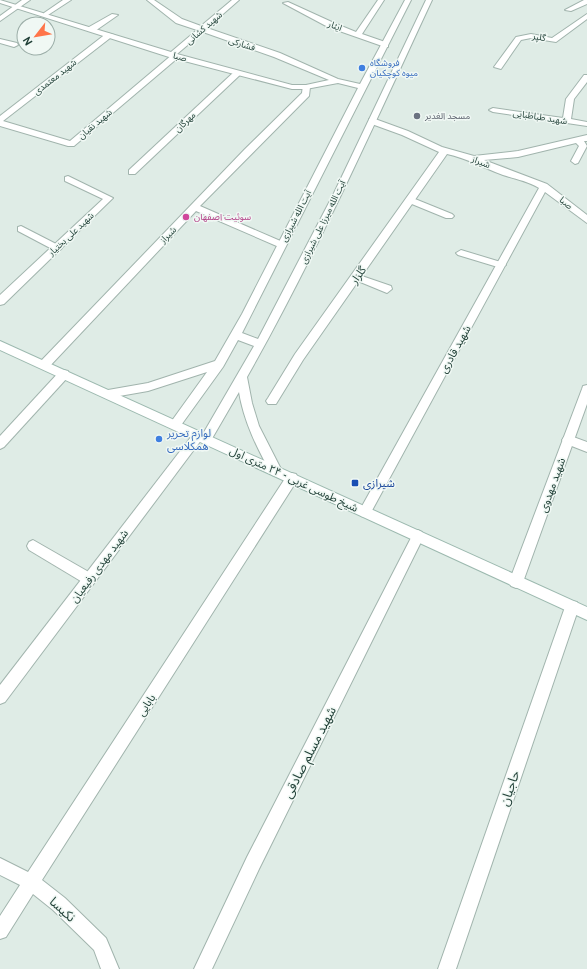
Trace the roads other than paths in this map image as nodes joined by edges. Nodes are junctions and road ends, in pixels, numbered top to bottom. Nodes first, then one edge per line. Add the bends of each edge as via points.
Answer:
1 (27, 0) edge
2 (68, 0) edge
3 (150, 0) edge
4 (236, 0) edge
5 (381, 0) edge
6 (408, 0) edge
7 (429, 0) edge
8 (0, 1) edge
9 (587, 1) edge
10 (286, 3) dead end
11 (18, 6) junction
12 (569, 10) dead end
13 (46, 14) junction
14 (114, 15) dead end
15 (587, 16) edge
16 (0, 19) edge
17 (92, 29) junction
18 (202, 30) junction
19 (110, 35) junction
20 (358, 35) junction
21 (0, 41) edge
22 (14, 45) dead end
23 (385, 45) junction
24 (174, 56) junction
25 (498, 67) dead end
26 (238, 73) junction
27 (587, 77) edge
28 (338, 81) junction
29 (306, 87) junction
30 (364, 87) junction
31 (493, 110) dead end
32 (0, 120) edge
33 (372, 121) junction
34 (567, 121) junction
35 (0, 123) edge
36 (587, 124) edge
37 (587, 138) edge
38 (578, 140) junction
39 (445, 150) junction
40 (473, 159) junction
41 (575, 161) dead end
42 (132, 172) dead end
43 (68, 179) dead end
44 (544, 186) junction
45 (410, 200) junction
46 (194, 208) junction
47 (449, 216) dead end
48 (587, 220) edge
49 (21, 229) dead end
50 (282, 245) junction
51 (57, 248) junction
52 (461, 253) dead end
53 (501, 265) junction
54 (356, 277) junction
55 (387, 289) dead end
56 (0, 301) edge
57 (236, 335) junction
58 (0, 344) edge
59 (261, 344) junction
60 (219, 364) junction
61 (44, 365) junction
62 (64, 374) junction
63 (242, 377) junction
64 (587, 391) edge
65 (108, 394) junction
66 (272, 401) dead end
67 (174, 425) junction
68 (202, 437) junction
69 (568, 440) junction
70 (0, 444) edge
71 (587, 447) edge
72 (276, 471) junction
73 (292, 478) junction
74 (365, 512) junction
75 (418, 536) junction
76 (33, 546) dead end
77 (89, 579) junction
78 (516, 582) junction
79 (572, 607) junction
80 (587, 614) edge
81 (0, 697) edge
82 (0, 866) edge
83 (32, 882) junction
84 (0, 931) edge
85 (110, 969) edge
86 (203, 969) edge
87 (447, 969) edge

1 - 11 street
2 - 13 street
3 - 18 street, فشارکی via 179,21
4 - 18 street, شهید کشانی
5 - 20 street
6 - 23 street, آیت الله شیرازی
7 - 33 street, آیت الله میرزا علی شیرازی
8 - 11 street, صبا
9 - 12 street
10 - 20 street, ایثار
11 - 13 street, صبا
11 - 16 street
13 - 17 street, صبا
14 - 17 street
15 - 25 street, گلپر via 553,40 531,35 522,36
17 - 19 street, صبا
18 - 24 street, شهید کشانی
18 - 28 street, فشارکی via 277,55
19 - 24 street, صبا
19 - 32 street, شهید معتمدی
20 - 23 street, ایثار
21 - 22 street
23 - 30 street, آیت الله شیرازی
24 - 26 street, صبا
24 - 35 street, شهید نقیان via 71,144
26 - 29 street, صبا via 292,87
26 - 42 street, مهرگان
27 - 34 street via 570,100
28 - 29 street, صبا
28 - 30 street, صبا
29 - 46 street, شیراز via 306,94
30 - 50 street, آیت الله شیرازی
31 - 34 street, شهید طباطبایی
33 - 39 street, شیراز
33 - 59 street, آیت الله میرزا علی شیرازی
34 - 36 street, شهید طباطبایی
37 - 38 street
38 - 40 street via 518,154
38 - 41 street via 583,146
39 - 40 street, شیراز
39 - 45 street, گلزار
40 - 44 street, شیراز
43 - 51 street, شهید علی بختیار via 109,198
44 - 48 street, صبا
44 - 53 street, شهید قادری
45 - 47 street
45 - 54 street, گلزار
46 - 50 street
46 - 61 street, شیراز
49 - 51 street
50 - 57 street, آیت الله شیرازی
51 - 56 street, شهید علی بختیار
52 - 53 street
53 - 74 street, شهید قادری
54 - 55 street
54 - 66 street, گلزار via 299,357
57 - 59 street
57 - 60 street, آیت الله شیرازی
58 - 61 street, شیخ طوسی غربی - ۲۴ متری اول
59 - 63 street, آیت الله میرزا علی شیرازی
60 - 65 street via 148,388
60 - 67 street, آیت الله شیرازی
61 - 62 street, شیخ طوسی غربی - ۲۴ متری اول
62 - 65 street, شیخ طوسی غربی - ۲۴ متری اول
62 - 70 street
63 - 68 street, آیت الله میرزا علی شیرازی
63 - 72 street via 243,398 259,441
64 - 69 street, شهید مهدوی
65 - 67 street, شیخ طوسی غربی - ۲۴ متری اول
67 - 68 street, شیخ طوسی غربی - ۲۴ متری اول
68 - 72 street, شیخ طوسی غربی - ۲۴ متری اول
68 - 77 street, شهید مهدی رفیعیان
69 - 71 street
69 - 78 street, شهید مهدوی
72 - 73 street, شیخ طوسی غربی - ۲۴ متری اول
73 - 74 street, شیخ طوسی غربی - ۲۴ متری اول
73 - 83 street, بابایی
74 - 75 street, شیخ طوسی غربی - ۲۴ متری اول
75 - 78 street, شیخ طوسی غربی - ۲۴ متری اول
75 - 86 street, شهید مسلم صادقی via 253,863
76 - 77 street
77 - 81 street, شهید مهدی رفیعیان
78 - 79 street, شیخ طوسی غربی - ۲۴ متری اول
79 - 80 street, شیخ طوسی غربی - ۲۴ متری اول
79 - 87 street, حاجیان
82 - 83 street, نکیسا
83 - 84 street, بابایی
83 - 85 street, نکیسا via 100,944

